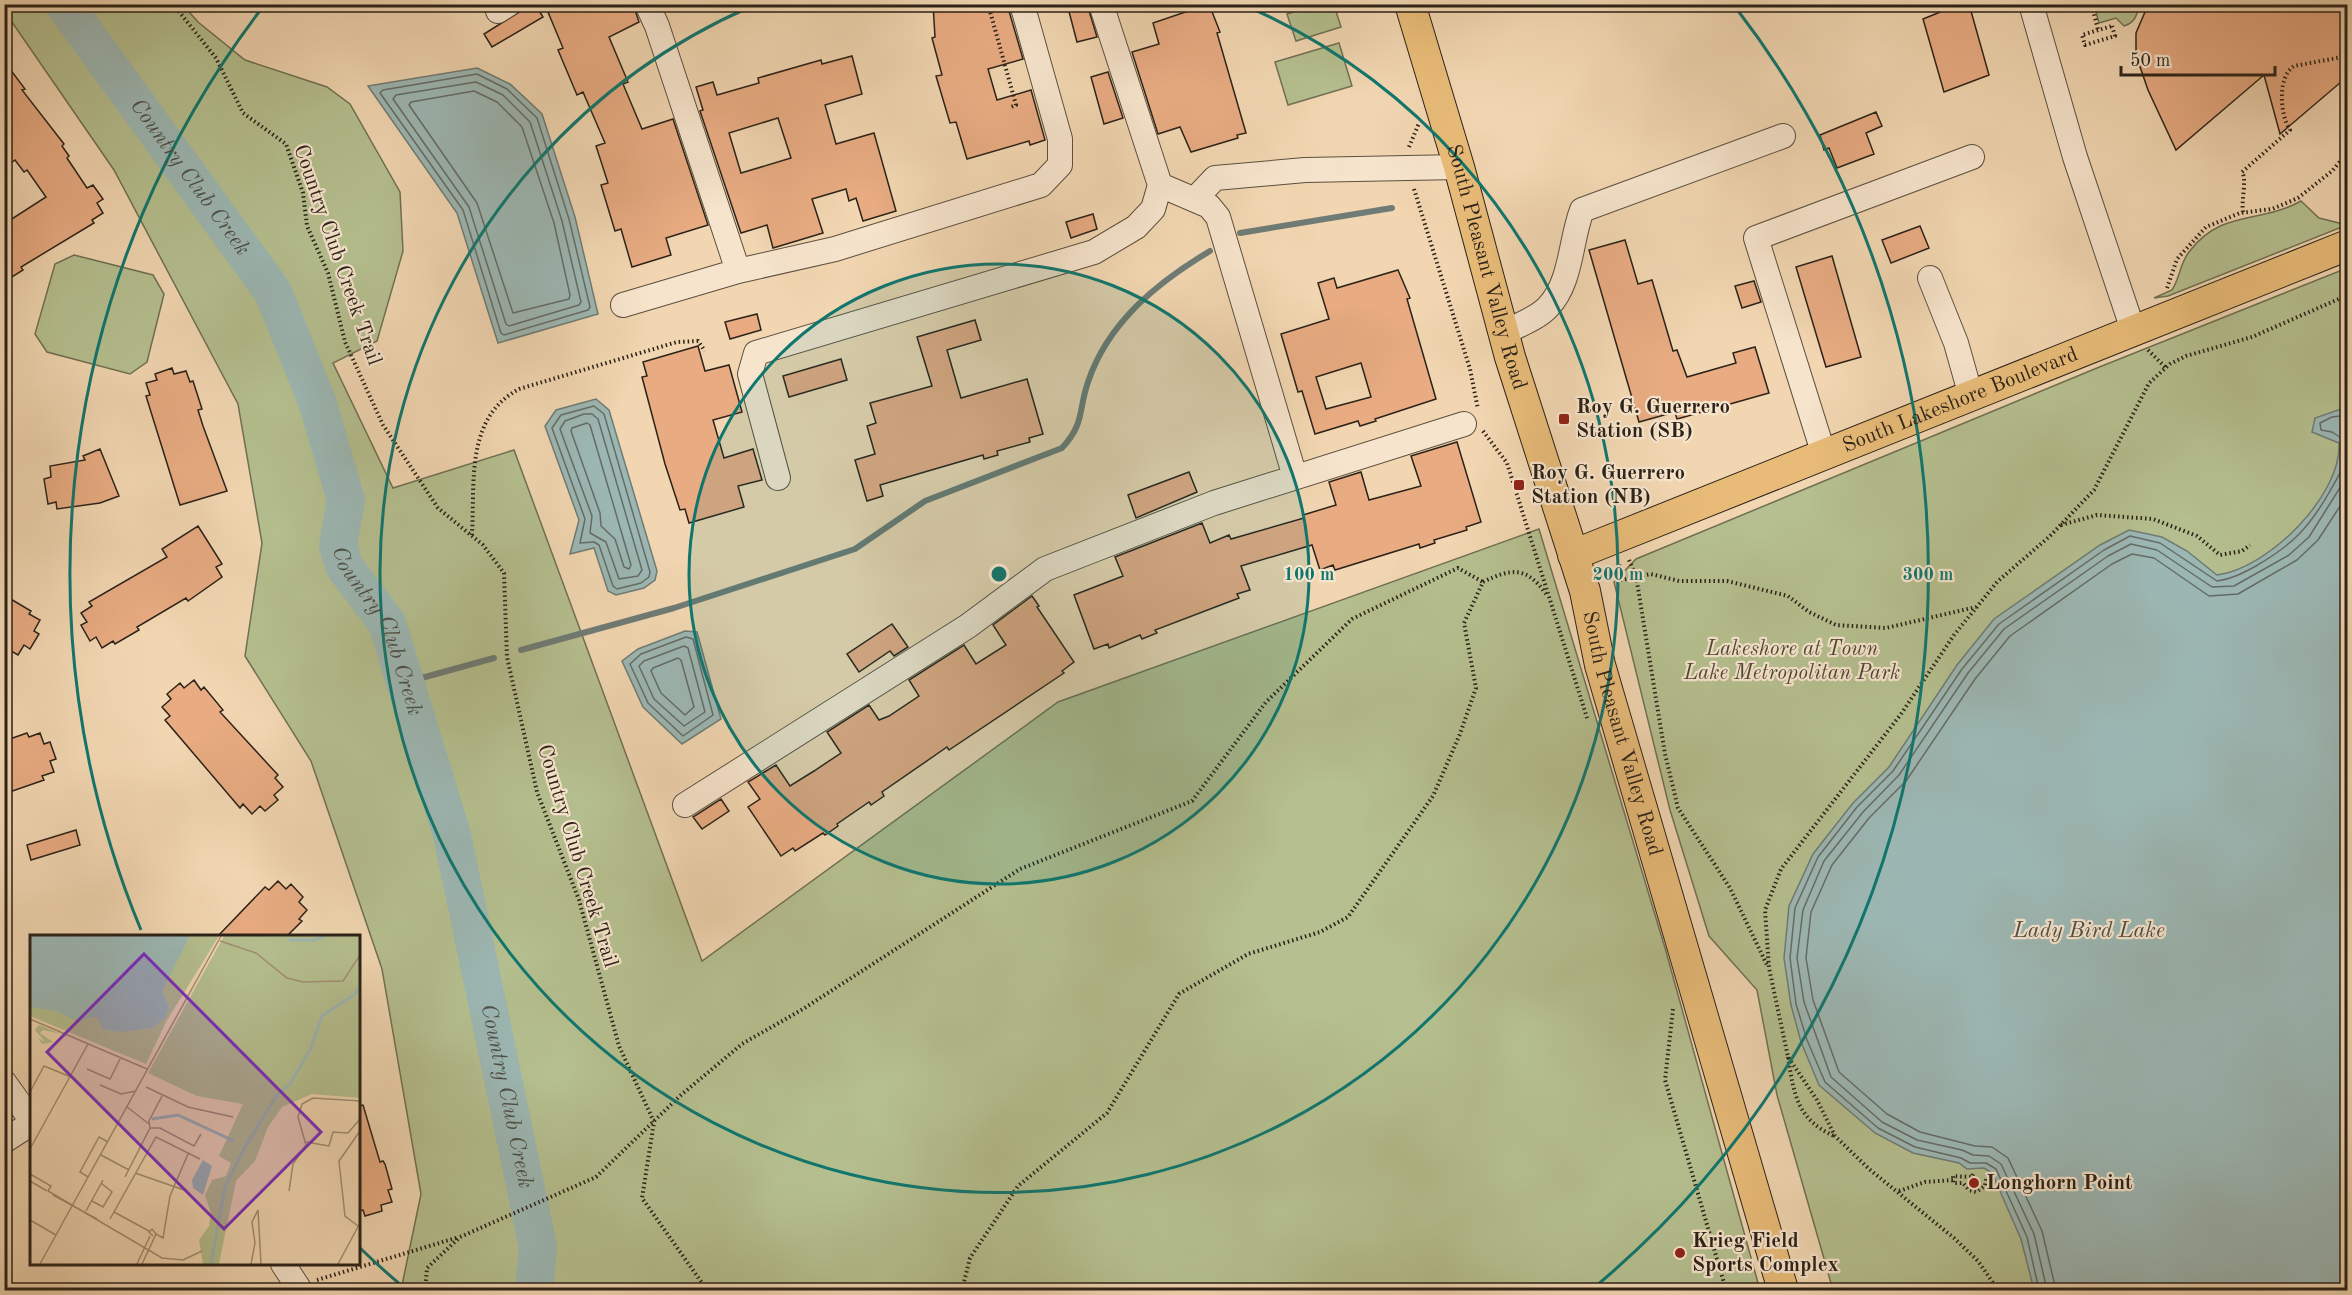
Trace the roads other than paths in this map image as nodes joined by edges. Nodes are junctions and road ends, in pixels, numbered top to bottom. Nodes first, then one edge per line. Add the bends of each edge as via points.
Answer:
1 (647, 4) edge
2 (1022, 4) edge
3 (1101, 4) edge
4 (1410, 4) edge
5 (2031, 4) edge
6 (1782, 136) dead end
7 (1972, 157) dead end
8 (1459, 167) junction
9 (1160, 185) junction
10 (1196, 199) junction
11 (2348, 245) edge
12 (738, 271) junction
13 (1930, 278) dead end
14 (623, 305) dead end
15 (1503, 333) junction
16 (2139, 337) junction
17 (1971, 396) junction
18 (1474, 422) road end
19 (1824, 455) junction
20 (1295, 477) junction
21 (778, 478) dead end
22 (1573, 555) junction
23 (685, 805) dead end
24 (4, 1082) edge
25 (30, 1119) edge
26 (30, 1123) edge
27 (4, 1141) edge
28 (284, 1265) edge
29 (299, 1288) edge
30 (1783, 1290) edge

1 - 12 street
2 - 12 street via 1060,139 1060,165 1041,185 835,249
3 - 9 street
4 - 8 main road, South Pleasant Valley Road
5 - 16 street via 2096,225
6 - 15 street via 1582,210 1564,284 1548,308
7 - 19 street via 1756,238
8 - 10 street via 1305,170 1215,178
8 - 15 main road, South Pleasant Valley Road
9 - 10 street
9 - 21 street via 1153,209 1136,227 1094,252 756,352 750,374
10 - 20 street via 1218,217
11 - 16 main road, South Lakeshore Boulevard
12 - 14 street
13 - 17 street via 1956,343
15 - 22 main road, South Pleasant Valley Road
16 - 17 main road, South Lakeshore Boulevard
17 - 19 main road, South Lakeshore Boulevard
18 - 20 street
19 - 22 main road, South Lakeshore Boulevard
20 - 23 street via 1214,502 1045,569 968,626
22 - 30 main road, South Pleasant Valley Road via 1585,591 1600,665
24 - 25 street
26 - 27 street
28 - 29 street

